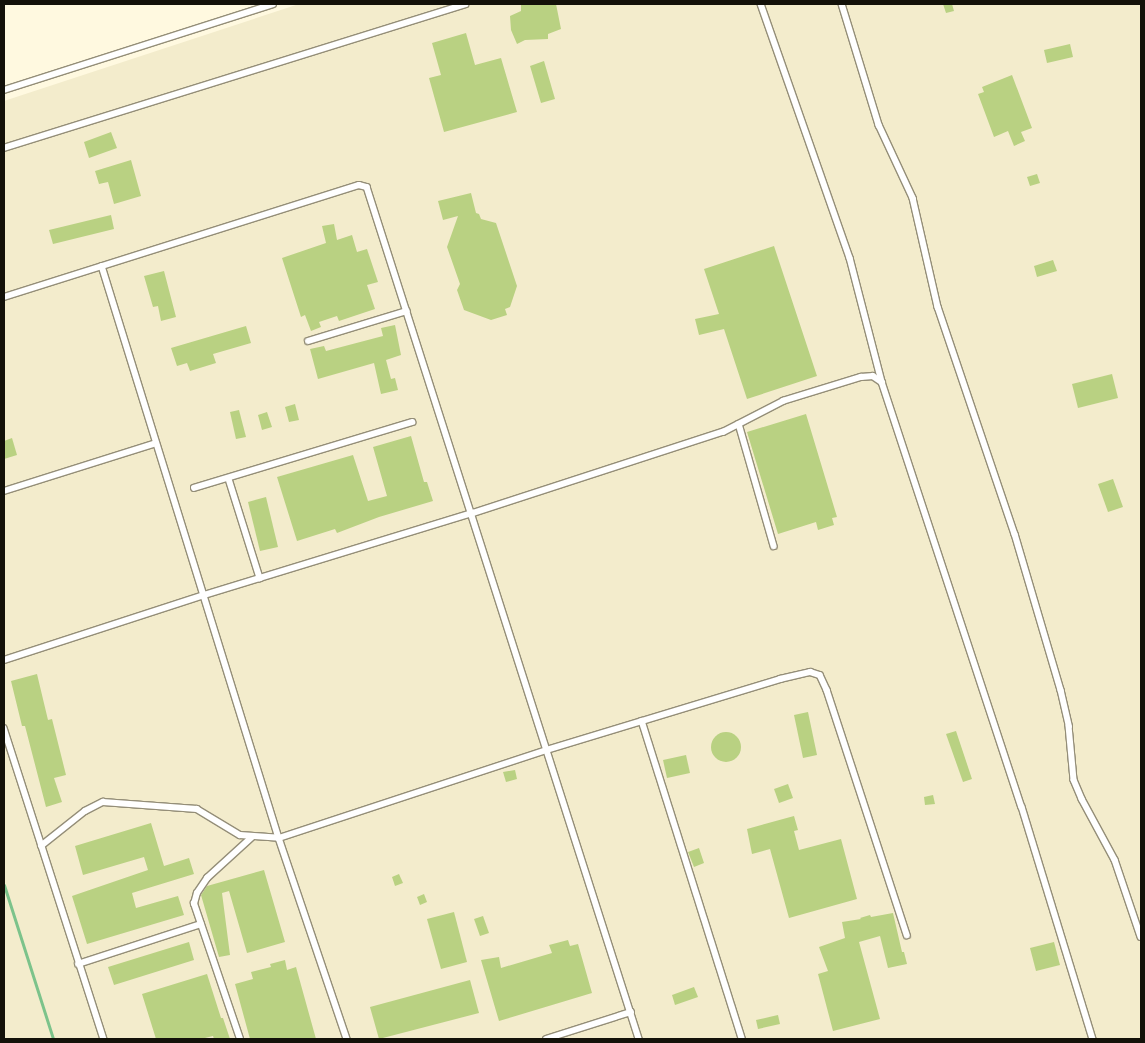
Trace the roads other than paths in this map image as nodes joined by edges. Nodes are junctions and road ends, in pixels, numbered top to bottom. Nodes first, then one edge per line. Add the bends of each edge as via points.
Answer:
1 (273, 4) edge
2 (465, 4) edge
3 (761, 4) edge
4 (842, 4) edge
5 (4, 90) edge
6 (4, 148) edge
7 (102, 266) junction
8 (4, 297) edge
9 (407, 311) junction
10 (308, 340) dead end
11 (882, 382) junction
12 (412, 422) dead end
13 (738, 424) junction
14 (156, 443) junction
15 (229, 479) junction
16 (194, 488) dead end
17 (4, 491) edge
18 (473, 512) junction
19 (774, 546) dead end
20 (260, 578) junction
21 (204, 595) junction
22 (4, 660) edge
23 (642, 721) junction
24 (4, 728) edge
25 (547, 750) junction
26 (252, 837) junction
27 (279, 838) junction
28 (41, 846) junction
29 (200, 924) junction
30 (907, 935) dead end
31 (1141, 937) edge
32 (78, 964) junction
33 (631, 1012) junction
34 (104, 1039) edge
35 (240, 1039) edge
36 (348, 1039) edge
37 (546, 1039) edge
38 (639, 1039) edge
39 (742, 1039) edge
40 (1093, 1039) edge

1 - 5 lane
2 - 6 lane
3 - 11 lane via 850,258
4 - 31 lane via 879,125 912,198 938,307 1015,534 1061,690 1069,726 1074,780 1116,860
7 - 8 lane
7 - 9 lane via 360,185 367,187 370,194
7 - 14 lane
9 - 10 lane
9 - 18 lane
11 - 13 lane via 873,376 861,377 783,401
11 - 40 lane via 1022,808
12 - 15 lane
13 - 18 lane via 723,432
13 - 19 lane
14 - 17 lane
14 - 21 lane
15 - 16 lane
15 - 20 lane
18 - 20 lane
18 - 25 lane
20 - 21 lane
21 - 22 lane
21 - 27 lane
23 - 25 lane
23 - 30 lane via 780,679 810,672 820,675
23 - 39 lane
24 - 28 lane
25 - 27 lane
25 - 33 lane
26 - 27 lane
26 - 28 lane via 240,835 198,809 103,802 84,811
26 - 29 lane via 207,878 197,894 194,904
27 - 36 lane
28 - 32 lane
29 - 32 lane
29 - 35 lane
32 - 34 lane
33 - 37 lane
33 - 38 lane

